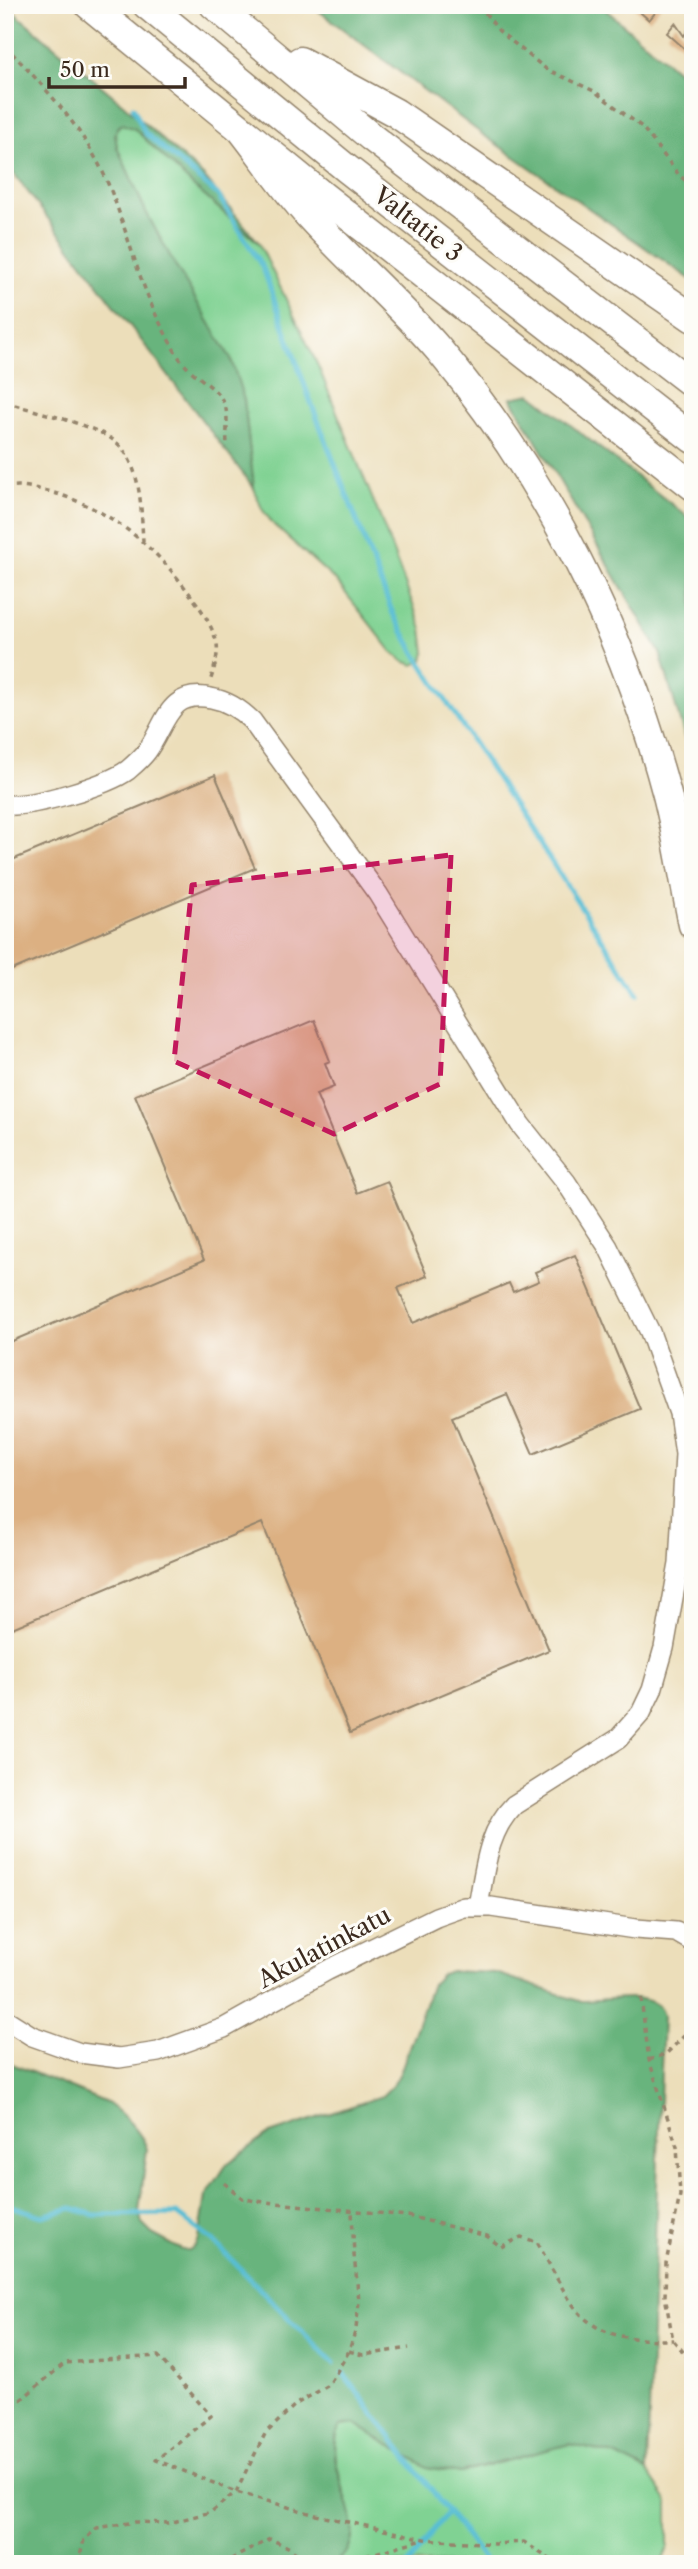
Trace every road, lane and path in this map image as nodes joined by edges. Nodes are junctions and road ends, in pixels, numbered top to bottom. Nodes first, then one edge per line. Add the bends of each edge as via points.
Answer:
1 (89, 5) edge
2 (147, 5) edge
3 (214, 5) edge
4 (479, 5) edge
5 (248, 33) junction
6 (5, 46) edge
7 (241, 130) junction
8 (693, 187) edge
9 (693, 318) edge
10 (693, 384) edge
11 (5, 402) edge
12 (693, 439) edge
13 (227, 445) dead end
14 (693, 486) edge
15 (5, 488) edge
16 (144, 543) junction
17 (5, 561) edge
18 (11, 575) dead end
19 (204, 697) junction
20 (5, 805) edge
21 (693, 925) edge
22 (478, 1906) junction
23 (687, 1933) edge
24 (641, 1998) dead end
25 (5, 2019) edge
26 (693, 2027) edge
27 (649, 2060) junction
28 (224, 2183) dead end
29 (352, 2211) junction
30 (673, 2340) junction
31 (410, 2348) dead end
32 (349, 2351) junction
33 (693, 2374) edge
34 (5, 2413) edge
35 (236, 2492) junction
36 (425, 2539) junction
37 (78, 2564) edge
38 (222, 2564) edge
39 (310, 2564) edge
40 (338, 2564) edge
41 (557, 2564) edge

1 - 7 highway
2 - 12 highway, Valtatie 3 via 346,168
3 - 5 highway, Valtatie 3
4 - 8 path via 499,32 547,69 594,92 642,127
5 - 9 highway via 396,113
5 - 10 highway, Valtatie 3 via 371,137
6 - 13 path via 88,145 108,184 140,280 162,327 186,366 211,386 225,405
7 - 14 highway
7 - 21 highway via 309,216 439,351 539,487 585,572 640,712 667,796
11 - 16 path via 92,430 117,443 131,464 140,495
15 - 16 path via 37,488 66,495 103,513
16 - 19 path via 201,609 217,642 215,667
17 - 18 path
19 - 20 street via 175,704 148,750 126,772 32,803
19 - 22 street via 231,704 252,721 378,894 520,1124 566,1182 608,1247 650,1332 679,1413 685,1454 678,1564 652,1690 641,1713 618,1739 503,1816 491,1842
22 - 23 street, Akulatinkatu
22 - 25 street, Akulatinkatu via 436,1917 225,2028 158,2052 119,2057 80,2053 32,2036
24 - 27 path
26 - 27 path via 666,2054
27 - 30 path via 677,2147 680,2195 666,2263 665,2296
28 - 29 path via 255,2202
29 - 30 path via 408,2216 487,2236 501,2247 521,2237 537,2242 576,2312 596,2329 638,2340
29 - 32 path via 359,2301
30 - 33 path
31 - 32 path via 363,2356
32 - 35 path via 329,2385 296,2404 265,2434
34 - 35 path via 65,2363 158,2356 211,2416 156,2460
35 - 36 path
35 - 37 path via 211,2512 169,2523 97,2528 84,2540
36 - 40 path
36 - 41 path via 524,2542
38 - 39 path via 270,2539

